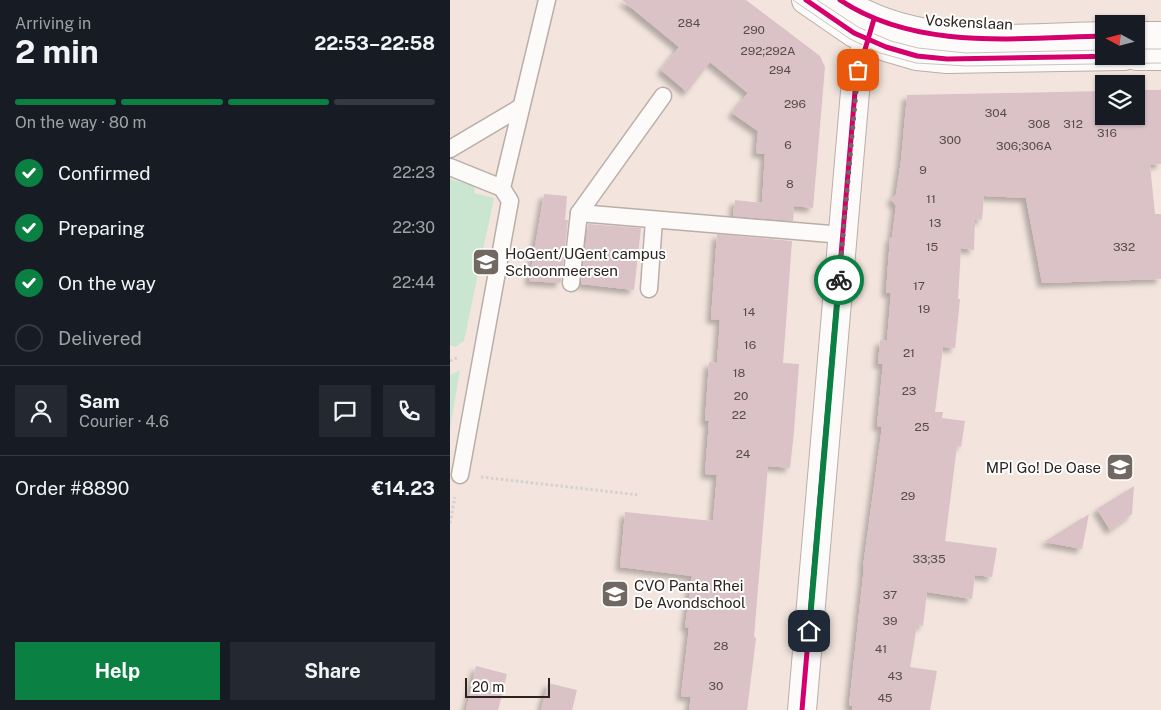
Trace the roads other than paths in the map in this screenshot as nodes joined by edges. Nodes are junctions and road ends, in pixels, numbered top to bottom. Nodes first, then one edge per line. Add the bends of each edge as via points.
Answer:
1 (547, 0) edge
2 (806, 0) edge
3 (840, 0) edge
4 (871, 29) junction
5 (1095, 36) edge
6 (1145, 36) edge
7 (1161, 36) edge
8 (1095, 56) edge
9 (1145, 56) edge
10 (1161, 56) edge
11 (663, 96) dead end
12 (522, 107) junction
13 (450, 149) edge
14 (450, 167) edge
15 (502, 188) junction
16 (579, 213) junction
17 (654, 220) junction
18 (843, 235) junction
19 (571, 283) dead end
20 (649, 289) dead end
21 (460, 475) road end
22 (802, 710) edge

1 - 12 lane
2 - 4 street, Voskenslaan via 842,26
3 - 4 street, Voskenslaan
4 - 5 street, Voskenslaan via 1002,38
4 - 8 street, Voskenslaan via 907,53 947,59
4 - 18 street via 856,80
6 - 7 street
9 - 10 street
11 - 16 lane
12 - 13 lane
12 - 15 lane
14 - 15 lane
15 - 21 lane via 510,201
16 - 17 lane
16 - 19 lane
17 - 18 lane
17 - 20 lane
18 - 22 street

